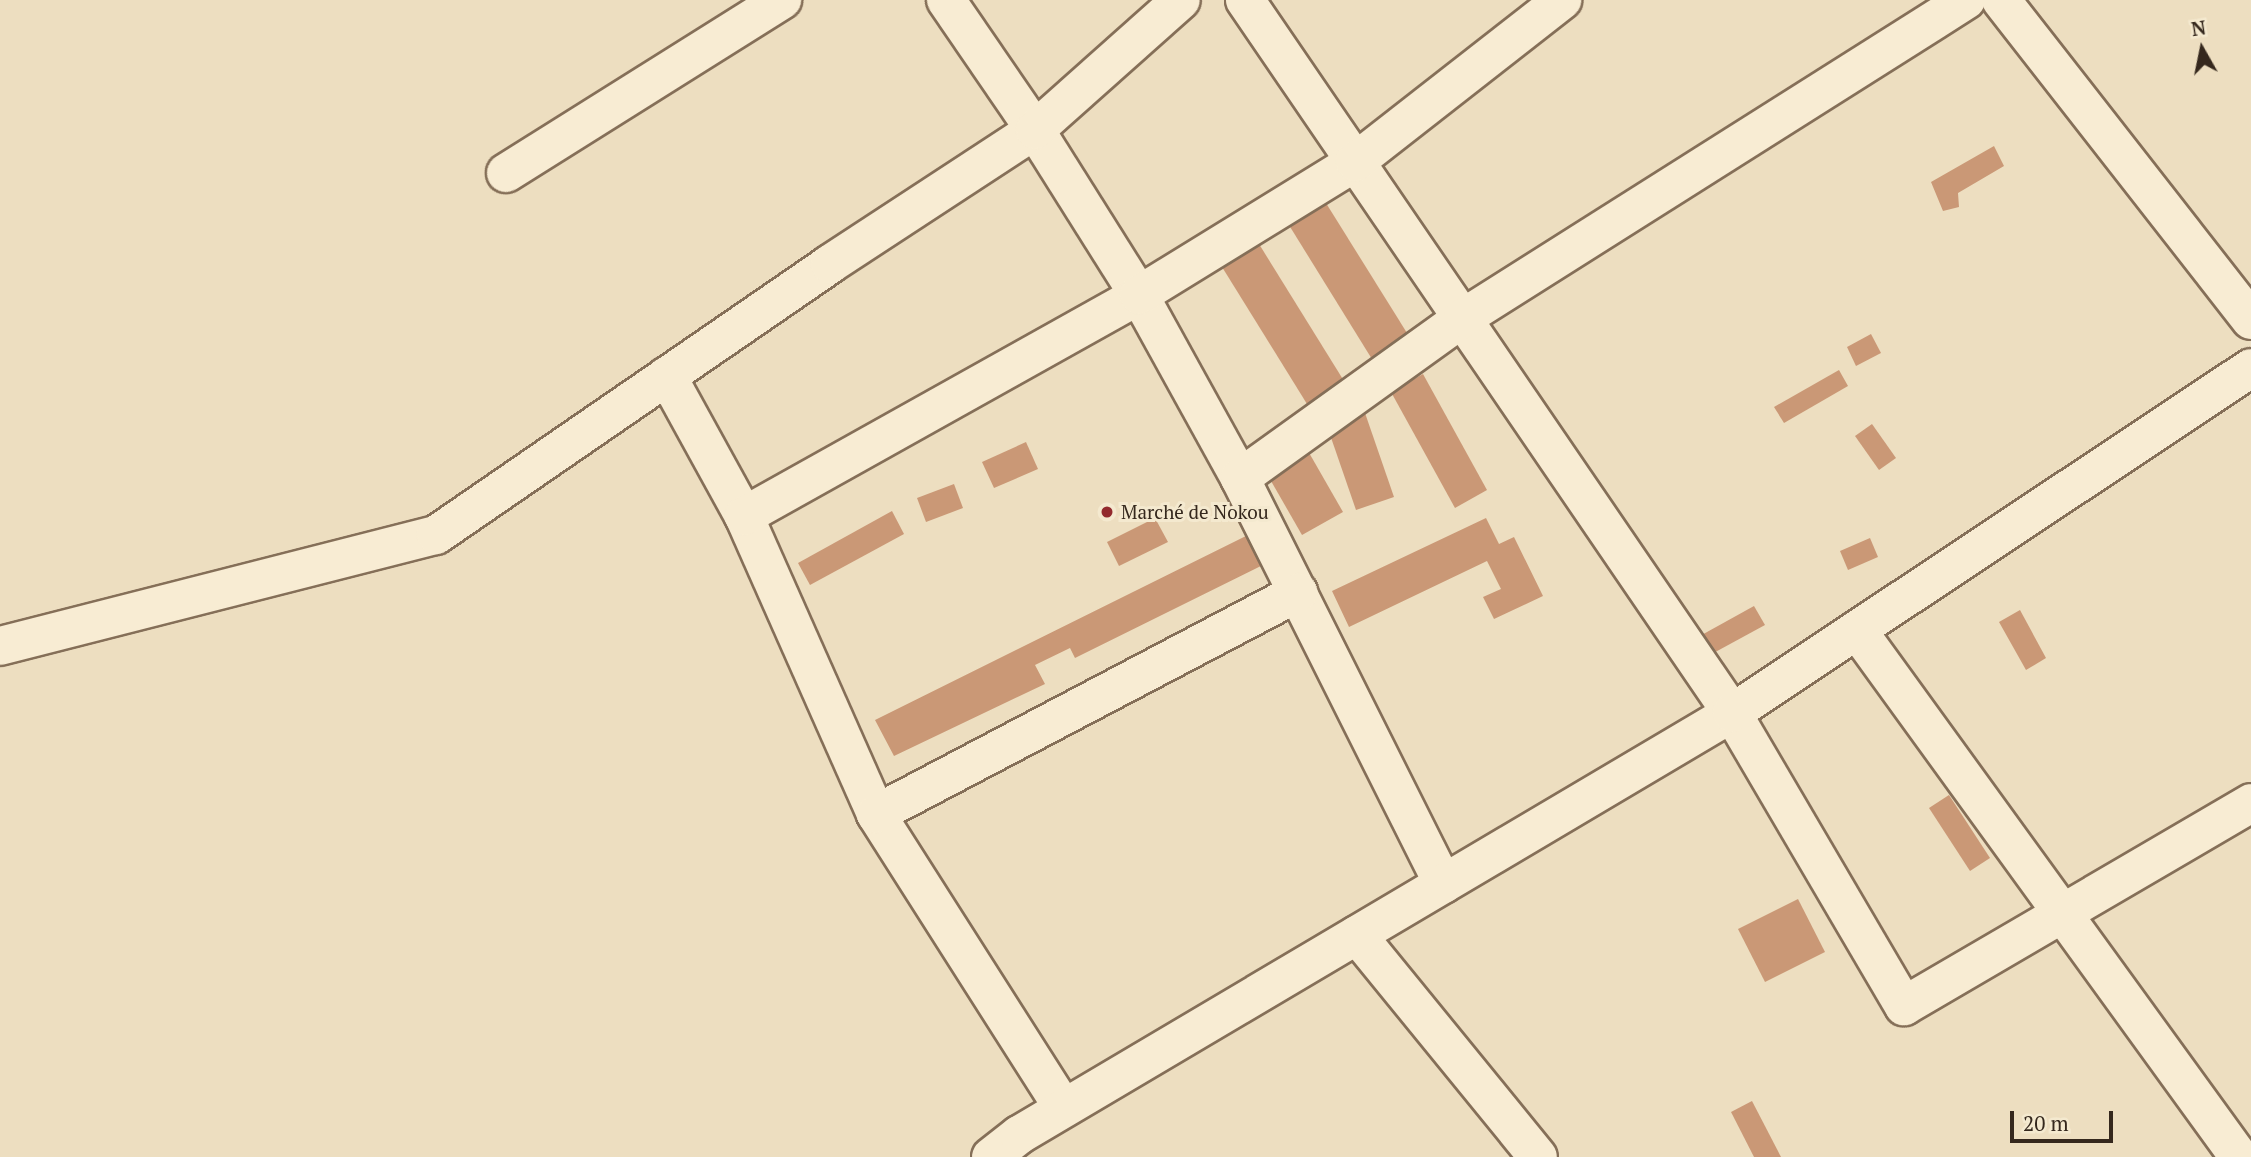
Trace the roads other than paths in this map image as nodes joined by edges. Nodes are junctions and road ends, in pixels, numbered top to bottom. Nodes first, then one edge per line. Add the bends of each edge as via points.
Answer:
1 (782, 0) edge
2 (946, 0) edge
3 (1181, 0) edge
4 (1245, 0) edge
5 (1562, 0) edge
6 (1966, 0) edge
7 (2001, 0) edge
8 (1035, 130) junction
9 (1355, 162) junction
10 (506, 173) dead end
11 (1139, 295) junction
12 (1463, 318) junction
13 (2251, 320) edge
14 (2251, 368) edge
15 (667, 376) junction
16 (1240, 478) junction
17 (744, 516) junction
18 (1298, 592) junction
19 (1857, 630) junction
20 (0, 646) edge
21 (1732, 713) junction
22 (2251, 803) edge
23 (876, 814) junction
24 (1443, 884) junction
25 (2064, 914) junction
26 (1357, 935) junction
27 (1063, 1108) junction
28 (991, 1157) edge
29 (1538, 1157) edge
30 (2239, 1157) edge

1 - 10 street
2 - 8 street
3 - 8 street
4 - 9 street
5 - 9 street
6 - 12 street
7 - 13 street
8 - 11 street
8 - 15 street
9 - 11 street
9 - 12 street
11 - 16 street
11 - 17 street
12 - 16 street
12 - 21 street
14 - 19 street
15 - 17 street
15 - 20 street via 436,535
16 - 18 street
17 - 23 street
18 - 23 street
18 - 24 street
19 - 21 street
19 - 25 street
21 - 24 street
21 - 25 street via 1904,1006
22 - 25 street
23 - 27 street
24 - 26 street
25 - 30 street
26 - 27 street
26 - 29 street
27 - 28 street

